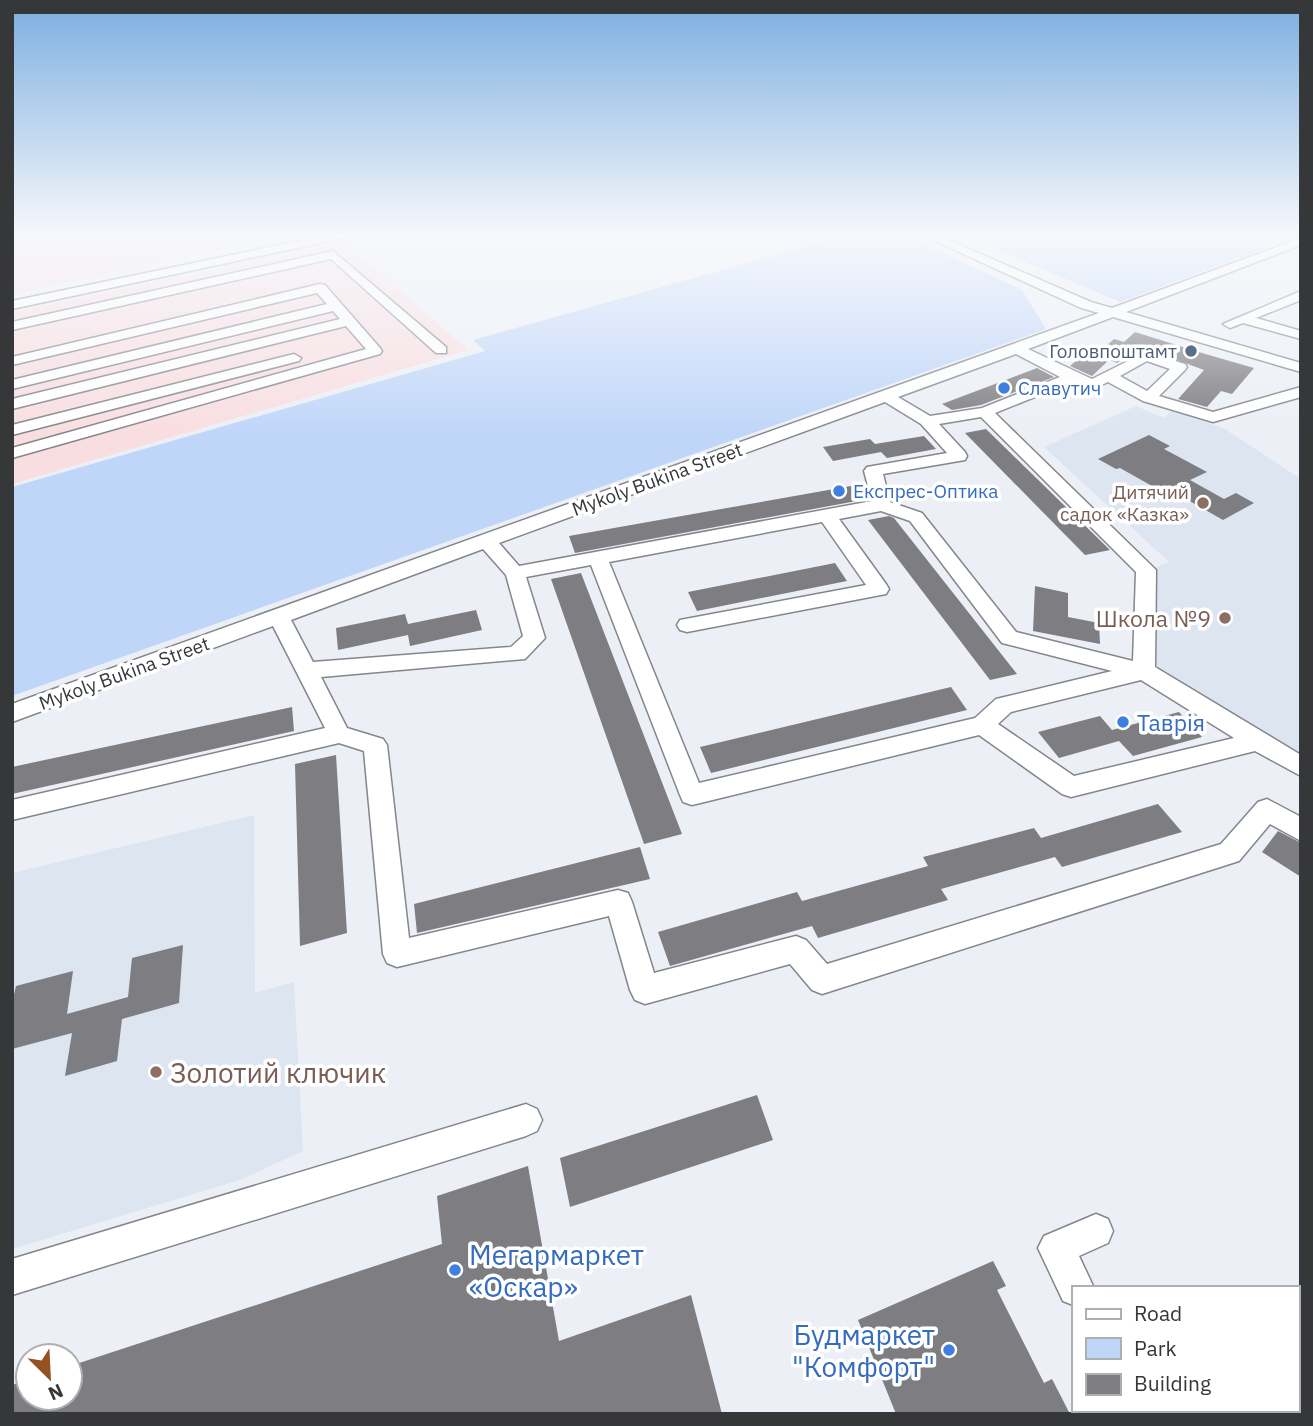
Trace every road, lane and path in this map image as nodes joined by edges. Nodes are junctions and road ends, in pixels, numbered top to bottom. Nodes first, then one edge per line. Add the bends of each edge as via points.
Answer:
1 (33, 301) edge
2 (130, 301) edge
3 (185, 301) edge
4 (266, 301) edge
5 (331, 301) edge
6 (385, 301) edge
7 (1074, 301) edge
8 (1145, 301) edge
9 (1287, 301) edge
10 (12, 305) edge
11 (336, 306) junction
12 (1112, 313) junction
13 (349, 321) junction
14 (12, 327) edge
15 (1301, 335) edge
16 (365, 339) junction
17 (12, 340) edge
18 (1017, 349) junction
19 (441, 350) dead end
20 (12, 360) edge
21 (1301, 368) edge
22 (1109, 376) junction
23 (1072, 377) junction
24 (12, 385) edge
25 (1301, 392) edge
26 (886, 396) junction
27 (1149, 398) junction
28 (12, 404) edge
29 (985, 412) junction
30 (927, 421) junction
31 (12, 430) edge
32 (12, 453) edge
33 (882, 505) junction
34 (827, 515) junction
35 (486, 541) junction
36 (597, 557) junction
37 (515, 573) junction
38 (279, 617) junction
39 (687, 625) dead end
40 (309, 670) junction
41 (1144, 671) junction
42 (12, 713) edge
43 (982, 725) junction
44 (340, 734) junction
45 (1258, 741) junction
46 (1301, 767) edge
47 (12, 810) edge
48 (1298, 822) edge
49 (526, 1120) dead end
50 (1096, 1230) dead end
51 (12, 1277) edge
52 (1075, 1286) edge

1 - 10 street
2 - 14 street
3 - 17 street
4 - 20 street
5 - 11 street
6 - 19 street
7 - 12 street
8 - 12 street, Mykoly Bukina Street
9 - 15 street via 1236,321
11 - 13 street
11 - 24 street
12 - 18 street, Mykoly Bukina Street
12 - 21 street
13 - 16 street
13 - 28 street
16 - 31 street
16 - 32 street via 375,351
18 - 23 street
18 - 26 street, Mykoly Bukina Street
22 - 23 street via 1093,384
22 - 27 street
22 - 27 street via 1146,356 1180,367
23 - 29 street
25 - 27 street via 1213,417
26 - 30 street
26 - 35 street, Mykoly Bukina Street
29 - 30 street
29 - 41 street via 1146,570
30 - 33 street via 959,456 873,471
33 - 34 street
33 - 41 street via 916,517 1009,638
34 - 36 street
34 - 39 street via 879,589
35 - 37 street
35 - 38 street, Mykoly Bukina Street
36 - 37 street
36 - 43 street via 692,795
37 - 40 street via 534,638 517,654
38 - 40 street
38 - 42 street, Mykoly Bukina Street
40 - 44 street
41 - 43 street via 1004,705
41 - 45 street
43 - 45 street via 1071,787
44 - 47 street
44 - 48 street via 374,745 397,954 618,902 645,990 796,949 822,979 1230,853 1267,810
45 - 46 street
49 - 51 street
50 - 52 street via 1056,1248

